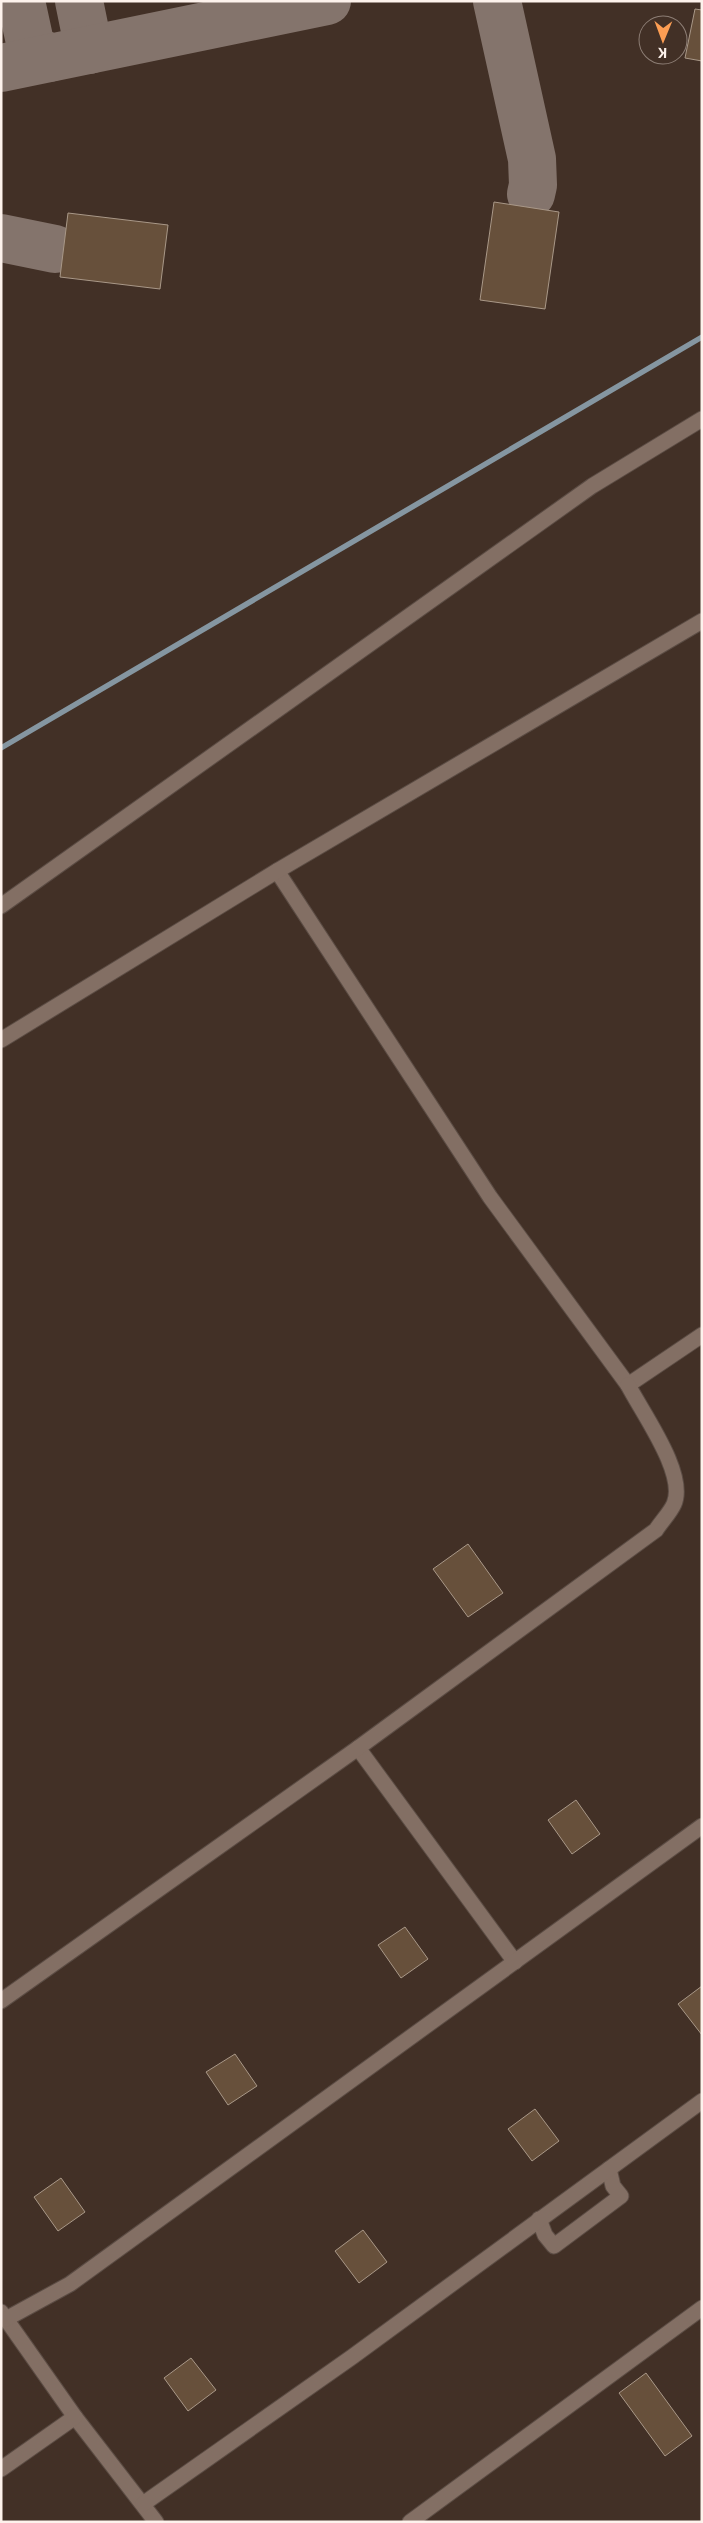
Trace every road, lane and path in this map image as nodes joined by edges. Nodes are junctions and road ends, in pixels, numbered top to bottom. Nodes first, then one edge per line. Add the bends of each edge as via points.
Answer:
1 (702, 419) edge
2 (702, 621) edge
3 (277, 871) junction
4 (1, 906) edge
5 (1, 1040) edge
6 (702, 1335) edge
7 (628, 1385) junction
8 (358, 1748) junction
9 (702, 1826) edge
10 (514, 1962) junction
11 (1, 2000) edge
12 (702, 2101) edge
13 (609, 2169) junction
14 (539, 2219) junction
15 (702, 2308) edge
16 (4, 2316) edge
17 (75, 2418) junction
18 (1, 2469) edge
19 (143, 2504) junction
20 (156, 2522) edge
21 (410, 2522) edge

1 - 4 lane via 592,486
2 - 3 lane
3 - 5 lane
3 - 7 lane via 490,1197
6 - 7 lane
7 - 8 lane via 671,1461 677,1486 674,1504 656,1530
8 - 10 lane
8 - 11 lane
9 - 10 lane
10 - 16 lane via 70,2284
12 - 13 lane
13 - 14 lane
13 - 14 lane via 613,2186 621,2196 554,2246
14 - 19 lane
15 - 21 lane
16 - 17 lane
17 - 18 lane
17 - 19 lane
19 - 20 lane

